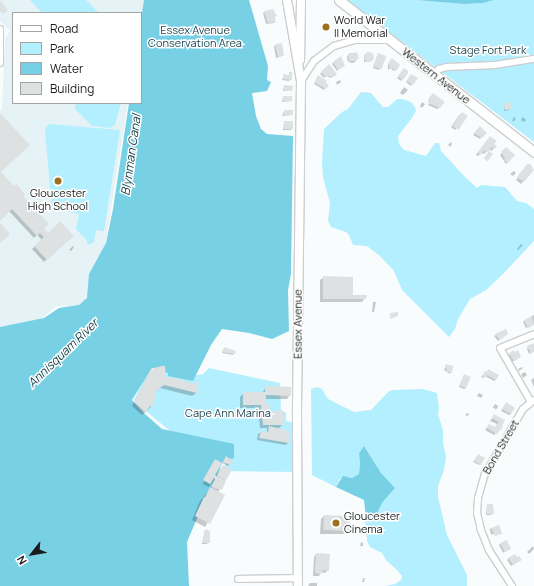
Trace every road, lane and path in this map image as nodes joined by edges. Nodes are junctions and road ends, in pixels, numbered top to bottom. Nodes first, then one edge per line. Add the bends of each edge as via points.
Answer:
1 (287, 0) edge
2 (301, 0) edge
3 (339, 0) edge
4 (0, 29) edge
5 (391, 40) junction
6 (534, 59) edge
7 (299, 62) junction
8 (0, 63) edge
9 (434, 74) junction
10 (301, 81) junction
11 (534, 152) edge
12 (534, 334) edge
13 (532, 401) edge
14 (238, 579) dead end
15 (298, 582) edge
16 (512, 586) edge

1 - 7 street, Essex Avenue
2 - 7 street, Essex Avenue
3 - 5 main road, Western Avenue
4 - 8 street
5 - 9 main road, Western Avenue
5 - 10 street via 355,40 334,46 314,61
6 - 9 street via 495,65 447,67 439,69
7 - 10 street, Essex Avenue
9 - 11 main road, Western Avenue
10 - 15 street, Essex Avenue
12 - 13 street via 500,348
13 - 16 street, Bond Street via 516,420 485,474 478,498 477,513 481,530 489,550
14 - 15 street

